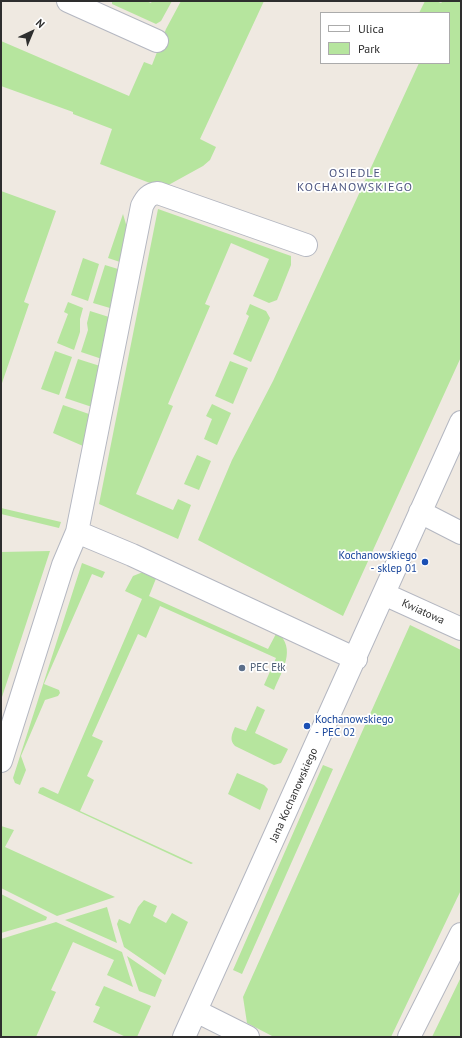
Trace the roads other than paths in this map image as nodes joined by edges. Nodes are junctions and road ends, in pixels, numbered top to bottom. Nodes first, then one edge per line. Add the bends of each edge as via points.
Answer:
1 (68, 1) edge
2 (157, 41) dead end
3 (306, 245) dead end
4 (461, 422) edge
5 (420, 512) junction
6 (77, 532) junction
7 (461, 532) edge
8 (384, 594) junction
9 (461, 629) edge
10 (356, 659) junction
11 (1, 761) edge
12 (461, 934) edge
13 (196, 1011) junction
14 (184, 1037) edge
15 (248, 1037) edge
16 (409, 1037) edge

1 - 2 street
3 - 6 street via 158,193 146,198 142,206
4 - 5 street, Jana Kochanowskiego
5 - 7 street
5 - 8 street, Jana Kochanowskiego
6 - 10 street
6 - 11 street
8 - 9 street, Kwiatowa
8 - 10 street, Jana Kochanowskiego
10 - 13 street, Jana Kochanowskiego
12 - 16 street
13 - 14 street, Jana Kochanowskiego
13 - 15 street

